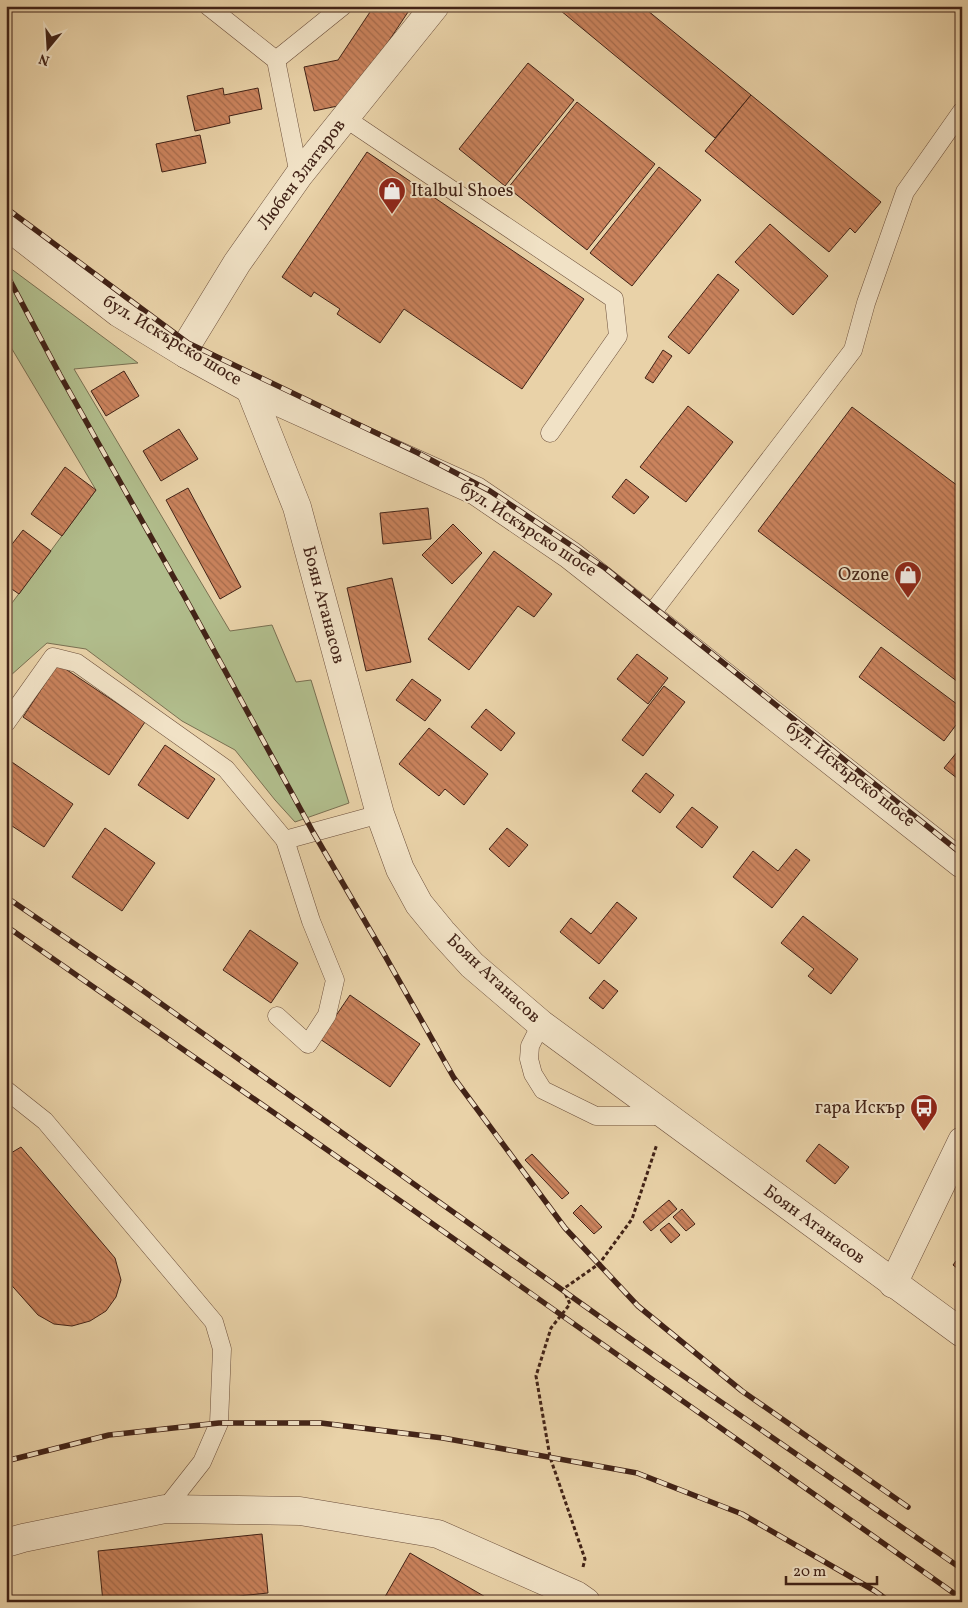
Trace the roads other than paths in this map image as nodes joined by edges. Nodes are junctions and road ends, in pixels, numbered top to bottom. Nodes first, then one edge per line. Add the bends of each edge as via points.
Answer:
1 (208, 6) edge
2 (343, 6) edge
3 (435, 6) edge
4 (276, 60) junction
5 (962, 111) edge
6 (345, 118) junction
7 (299, 176) junction
8 (6, 225) edge
9 (186, 354) junction
10 (250, 389) junction
11 (550, 433) dead end
12 (649, 617) junction
13 (6, 723) edge
14 (380, 814) junction
15 (285, 840) junction
16 (962, 864) edge
17 (276, 1016) dead end
18 (541, 1024) junction
19 (6, 1090) edge
20 (666, 1116) junction
21 (962, 1141) edge
22 (893, 1284) junction
23 (962, 1333) edge
24 (165, 1509) junction
25 (6, 1543) edge
26 (581, 1598) edge

1 - 4 lane
2 - 4 lane
3 - 6 street, Любен Златаров
4 - 7 lane
5 - 12 lane via 905,192 853,350
6 - 7 street, Любен Златаров
6 - 11 lane via 614,299 618,336
7 - 9 street, Любен Златаров via 237,263 188,343
8 - 9 street, бул. Искърско шосе via 119,313
9 - 10 street, бул. Искърско шосе
10 - 12 street, бул. Искърско шосе via 476,491 570,555
10 - 14 street, Боян Атанасов via 296,507
12 - 16 street, бул. Искърско шосе
13 - 15 lane via 53,656 77,663 226,768
14 - 15 lane
14 - 18 street, Боян Атанасов via 400,869 419,904 472,965
15 - 17 lane via 311,921 335,980 327,1015 308,1044
18 - 20 street, Боян Атанасов
18 - 20 lane via 530,1046 529,1060 543,1090 596,1116
19 - 24 lane via 45,1121 214,1322 222,1349 219,1423 202,1462
20 - 22 street, Боян Атанасов
21 - 22 street
22 - 23 street, Боян Атанасов
24 - 25 street
24 - 26 street via 300,1511 438,1534

